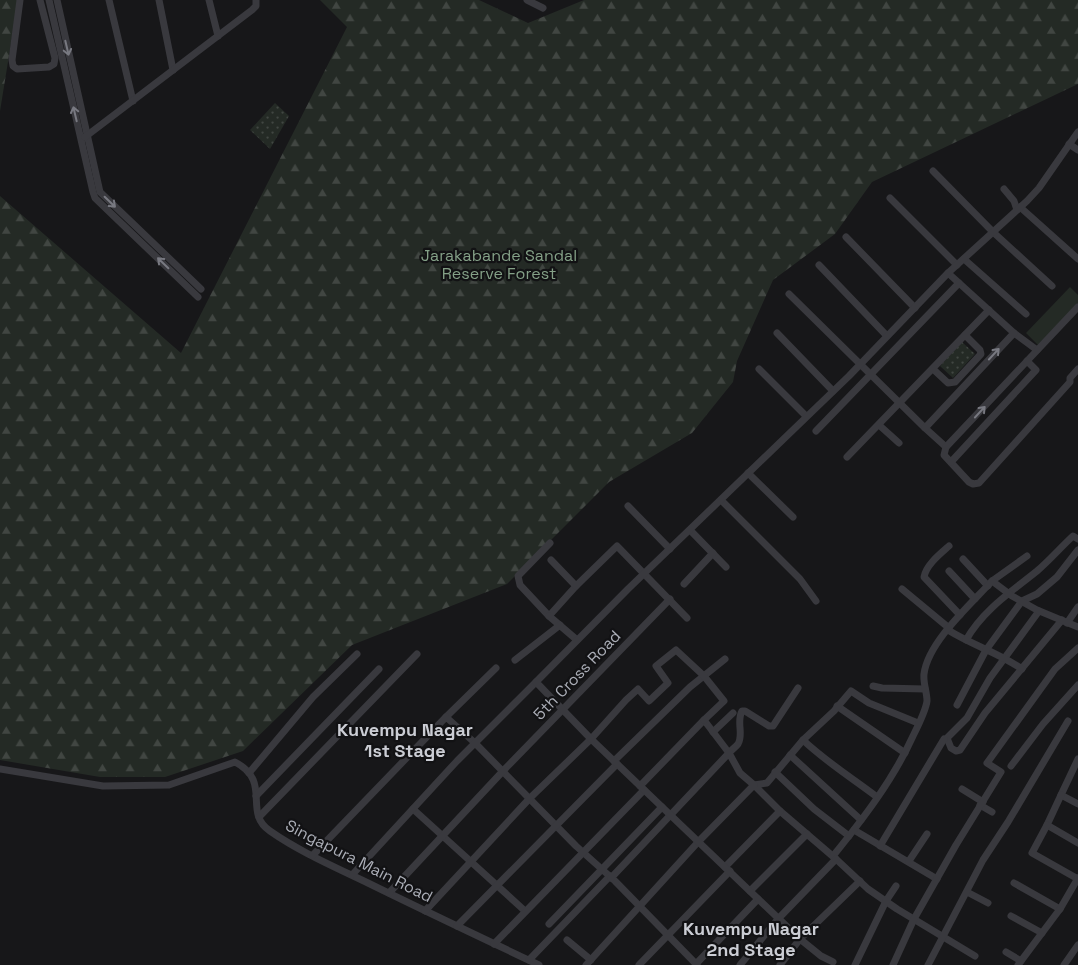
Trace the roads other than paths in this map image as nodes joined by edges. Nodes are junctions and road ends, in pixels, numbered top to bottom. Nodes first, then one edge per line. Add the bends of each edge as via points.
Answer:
1 (20, 0) edge
2 (40, 0) edge
3 (49, 0) edge
4 (57, 0) edge
5 (110, 0) edge
6 (159, 0) edge
7 (209, 0) edge
8 (256, 0) edge
9 (527, 0) edge
10 (543, 8) dead end
11 (218, 36) junction
12 (54, 41) junction
13 (173, 70) junction
14 (133, 101) junction
15 (1078, 132) edge
16 (84, 138) junction
17 (1069, 144) junction
18 (1078, 150) edge
19 (933, 171) dead end
20 (1004, 189) dead end
21 (890, 198) dead end
22 (1019, 209) junction
23 (993, 232) junction
24 (846, 237) dead end
25 (964, 259) junction
26 (1078, 259) edge
27 (819, 265) dead end
28 (957, 265) junction
29 (948, 273) junction
30 (959, 283) junction
31 (1052, 286) dead end
32 (201, 289) dead end
33 (789, 294) dead end
34 (198, 297) dead end
35 (1078, 307) edge
36 (915, 308) junction
37 (989, 310) junction
38 (1026, 314) dead end
39 (778, 333) dead end
40 (1014, 333) junction
41 (965, 335) junction
42 (887, 336) junction
43 (1037, 350) junction
44 (1027, 360) junction
45 (861, 364) junction
46 (759, 369) dead end
47 (933, 369) junction
48 (1078, 369) edge
49 (872, 375) junction
50 (833, 391) junction
51 (900, 403) junction
52 (806, 416) junction
53 (879, 425) junction
54 (924, 428) junction
55 (816, 432) dead end
56 (899, 443) dead end
57 (946, 447) junction
58 (847, 457) dead end
59 (951, 462) junction
60 (748, 473) junction
61 (721, 500) junction
62 (628, 506) dead end
63 (793, 517) dead end
64 (690, 530) junction
65 (1078, 538) edge
66 (550, 543) dead end
67 (949, 546) dead end
68 (670, 549) junction
69 (1078, 550) edge
70 (713, 554) junction
71 (1027, 556) dead end
72 (963, 559) dead end
73 (551, 560) dead end
74 (726, 567) dead end
75 (949, 571) dead end
76 (644, 574) junction
77 (990, 583) junction
78 (684, 584) dead end
79 (576, 586) junction
80 (902, 589) dead end
81 (1008, 593) junction
82 (670, 599) junction
83 (975, 599) junction
84 (816, 601) dead end
85 (1022, 601) junction
86 (1078, 607) edge
87 (1039, 611) junction
88 (960, 614) junction
89 (549, 616) junction
90 (687, 618) dead end
91 (1064, 621) junction
92 (560, 626) junction
93 (1078, 627) edge
94 (948, 629) junction
95 (577, 640) junction
96 (966, 640) junction
97 (1078, 648) edge
98 (986, 650) junction
99 (357, 654) dead end
100 (417, 654) dead end
101 (1005, 658) junction
102 (725, 659) dead end
103 (515, 660) dead end
104 (496, 668) dead end
105 (379, 669) dead end
106 (1022, 669) junction
107 (704, 676) junction
108 (536, 682) junction
109 (1078, 685) edge
110 (873, 686) dead end
111 (798, 688) dead end
112 (925, 689) junction
113 (957, 705) dead end
114 (838, 706) junction
115 (562, 710) junction
116 (733, 713) dead end
117 (446, 717) junction
118 (704, 720) junction
119 (1068, 721) dead end
120 (918, 723) junction
121 (713, 732) junction
122 (591, 739) junction
123 (944, 739) dead end
124 (802, 740) junction
125 (475, 742) junction
126 (905, 752) junction
127 (729, 753) junction
128 (790, 755) junction
129 (1078, 759) edge
130 (616, 763) junction
131 (1011, 766) dead end
132 (0, 769) edge
133 (1076, 769) edge
134 (503, 771) junction
135 (775, 772) junction
136 (249, 773) junction
137 (754, 785) junction
138 (642, 788) junction
139 (962, 788) dead end
140 (1061, 795) junction
141 (256, 796) junction
142 (877, 797) junction
143 (530, 798) junction
144 (982, 804) junction
145 (1078, 804) edge
146 (662, 807) junction
147 (413, 809) junction
148 (780, 811) junction
149 (992, 812) dead end
150 (671, 816) junction
151 (259, 817) junction
152 (861, 820) junction
153 (1047, 824) junction
154 (556, 826) junction
155 (851, 833) junction
156 (807, 834) junction
157 (927, 834) dead end
158 (442, 835) junction
159 (698, 841) junction
160 (1078, 843) edge
161 (880, 846) junction
162 (583, 853) junction
163 (313, 855) junction
164 (835, 857) junction
165 (909, 861) junction
166 (471, 862) junction
167 (601, 869) junction
168 (727, 869) junction
169 (352, 875) junction
170 (610, 877) junction
171 (937, 878) junction
172 (1078, 879) edge
173 (860, 881) junction
174 (1014, 883) dead end
175 (496, 886) junction
176 (896, 886) dead end
177 (750, 891) junction
178 (967, 892) junction
179 (389, 893) junction
180 (758, 899) junction
181 (886, 901) junction
182 (988, 903) dead end
183 (639, 906) junction
184 (1060, 909) junction
185 (425, 910) junction
186 (525, 912) junction
187 (1011, 916) dead end
188 (778, 919) junction
189 (914, 919) junction
190 (549, 924) dead end
191 (457, 926) junction
192 (1042, 933) junction
193 (667, 935) junction
194 (942, 936) junction
195 (800, 939) junction
196 (568, 940) dead end
197 (494, 944) junction
198 (1078, 945) edge
199 (1006, 952) dead end
200 (975, 956) dead end
201 (690, 958) junction
202 (530, 960) junction
203 (588, 962) edge
204 (833, 962) dead end
205 (1019, 963) edge
206 (539, 965) edge
207 (638, 965) edge
208 (683, 965) edge
209 (697, 965) edge
210 (740, 965) edge
211 (780, 965) edge
212 (855, 965) edge
213 (893, 965) edge
214 (928, 965) edge
215 (1064, 965) edge

1 - 12 street via 13,66 18,69 54,64
2 - 12 street
3 - 12 street
4 -> 16 street
5 - 14 street
6 - 13 street
7 - 11 street
8 - 11 street via 256,6
9 - 10 street
11 - 13 street
16 -> 12 street
13 - 14 street
14 - 16 street
15 - 17 street
16 -> 32 street via 100,192
34 -> 16 street via 96,198
17 - 18 street
17 - 22 street
19 - 23 street
20 - 22 street
21 - 28 street
22 - 23 street
22 - 26 street
23 - 25 street
23 - 31 street
24 - 36 street
25 - 28 street
25 - 38 street
27 - 42 street
28 - 29 street
29 - 30 street
29 - 36 street
30 - 37 street
30 - 49 street
33 - 45 street
35 - 43 street
36 - 42 street
37 - 40 street
37 - 41 street
39 - 50 street
40 - 43 street
54 -> 40 street
41 - 47 street
41 - 47 street via 982,354 955,382 948,383
42 - 45 street
43 - 44 street
57 -> 44 street
44 - 59 street via 1036,370
45 - 49 street
45 - 50 street
46 - 52 street
47 - 51 street
48 - 59 street via 979,483 969,482
49 - 51 street
49 - 55 street
50 - 52 street
51 - 53 street
51 - 54 street
52 - 60 street
53 - 56 street
53 - 58 street
54 - 57 street
57 - 59 street via 944,455
60 - 61 street
60 - 63 street
61 - 64 street
61 - 84 street via 800,579
62 - 68 street
64 - 68 street
64 - 70 street
65 - 81 street via 1073,536 1037,571
66 - 89 street via 518,576 520,584
67 - 88 street via 935,559 924,577
68 - 76 street
69 - 85 street via 1057,577 1037,594
70 - 74 street
70 - 78 street
71 - 77 street
72 - 77 street
73 - 79 street
75 - 83 street
76 - 79 street via 617,546
76 - 82 street
76 - 95 street
77 - 81 street
77 - 83 street
79 - 89 street
80 - 94 street
81 - 85 street
81 - 96 street
82 - 90 street
82 - 115 street, 5th Cross Road
83 - 88 street
85 - 87 street
85 - 98 street
86 - 91 street
87 - 91 street
87 - 101 street
88 - 94 street
89 - 92 street
91 - 93 street
91 - 106 street
92 - 95 street
92 - 103 street
94 - 96 street
94 - 112 street via 930,655 924,674
95 - 108 street
96 - 98 street
97 - 144 street via 1055,669 987,763 1001,772
98 - 101 street
98 - 113 street
99 - 136 street via 313,697
100 - 151 street
101 - 106 street
101 - 106 street via 967,718 947,738 951,748 960,750
102 - 107 street
104 - 117 street
105 - 141 street
107 - 118 street via 724,701
107 - 122 street via 676,650 656,666 668,682 649,701 638,689
107 - 130 street
108 - 115 street
108 - 125 street
109 - 131 street
110 - 112 street
111 - 127 street via 773,726 742,711 739,716 741,735
112 - 120 street via 927,701
114 - 120 street via 851,691 869,703
114 - 124 street
114 - 126 street
115 - 122 street
115 - 134 street, 5th Cross Road
116 - 121 street
117 - 125 street
117 - 163 street
118 - 121 street
118 - 138 street
119 - 178 street
120 - 126 street
121 - 127 street
122 - 130 street
122 - 143 street
123 - 161 street
124 - 128 street
124 - 142 street
125 - 134 street
125 - 147 street
126 - 142 street
127 - 137 street via 740,773
127 - 150 street
128 - 135 street
128 - 152 street
129 - 133 street
130 - 138 street
130 - 154 street
132 - 136 street via 103,786 169,785 235,762
133 - 140 street
134 - 143 street
134 - 158 street, 5th Cross Road
135 - 137 street via 767,783
135 - 155 street via 814,809
136 - 141 street via 256,784
137 - 148 street
137 - 159 street
138 - 146 street
138 - 162 street
139 - 144 street
140 - 145 street
140 - 153 street
141 - 151 street
142 - 152 street
143 - 154 street
143 - 166 street
144 - 149 street
144 - 171 street
146 - 150 street
146 - 167 street
147 - 158 street
147 - 169 street
148 - 156 street
148 - 168 street
150 - 159 street
150 - 170 street
151 - 163 street, Singapura Main Road via 269,831
152 - 155 street
153 - 160 street
153 - 172 street via 1032,853
154 - 162 street
154 - 175 street
155 - 161 street
155 - 164 street
156 - 164 street
156 - 177 street
157 - 165 street
158 - 166 street
158 - 179 street, 5th Cross Road
159 - 168 street
159 - 183 street
161 - 165 street
162 - 167 street
162 - 186 street
163 - 169 street, Singapura Main Road
164 - 173 street
164 - 188 street
165 - 171 street
166 - 175 street
166 - 185 street
167 - 170 street
167 - 190 street
168 - 177 street
168 - 193 street
169 - 179 street, Singapura Main Road
170 - 183 street
170 - 202 street
171 - 189 street
172 - 184 street
173 - 181 street
173 - 195 street
174 - 184 street
175 - 186 street
175 - 191 street
176 - 181 street
177 - 180 street
178 - 182 street
178 - 194 street
179 - 185 street, Singapura Main Road
180 - 188 street
180 - 209 street
181 - 189 street
181 - 212 street
183 - 193 street
183 - 203 street
184 - 192 street
185 - 191 street, Singapura Main Road
186 - 197 street
187 - 192 street
188 - 195 street
188 - 210 street
189 - 194 street
189 - 213 street
191 - 197 street, Singapura Main Road
192 - 205 street
193 - 201 street
193 - 207 street
194 - 200 street
194 - 214 street
195 - 204 street
195 - 211 street
196 - 203 street
197 - 202 street, Singapura Main Road
198 - 215 street
199 - 205 street
201 - 208 street
201 - 209 street
202 - 206 street, Singapura Main Road

